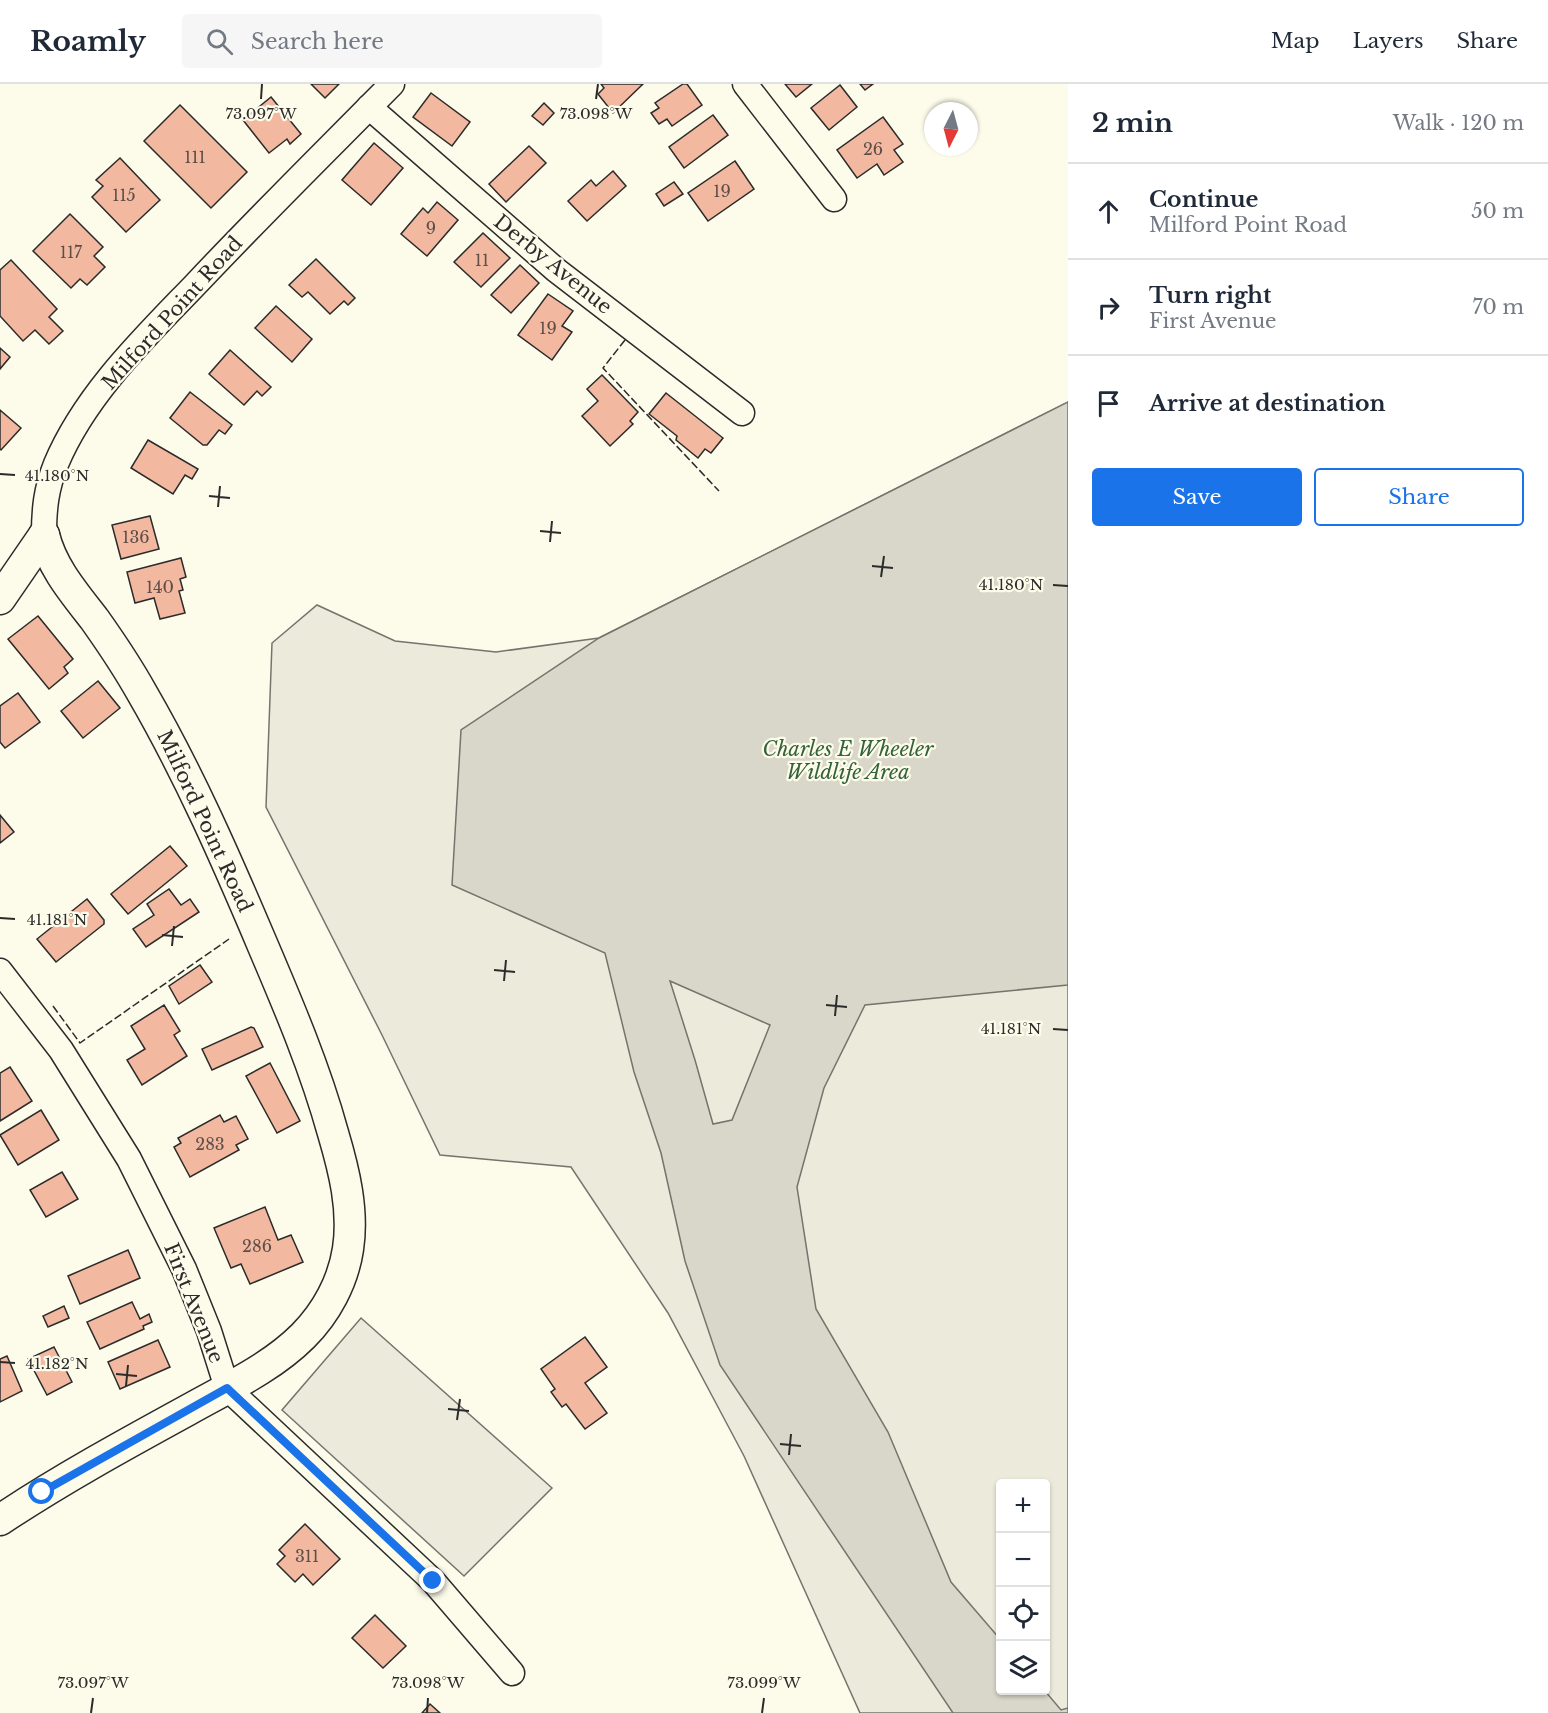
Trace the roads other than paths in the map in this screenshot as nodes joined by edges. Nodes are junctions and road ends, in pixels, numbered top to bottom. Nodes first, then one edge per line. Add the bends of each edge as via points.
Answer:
1 (392, 84) edge
2 (745, 84) edge
3 (369, 106) junction
4 (834, 199) dead end
5 (742, 412) dead end
6 (44, 535) junction
7 (0, 598) edge
8 (0, 971) edge
9 (227, 1388) junction
10 (0, 1520) edge
11 (512, 1673) dead end

1 - 3 street, Milford Point Road
2 - 4 street
3 - 5 street, Derby Avenue via 556,270
3 - 6 street, Milford Point Road via 147,335 99,392 75,427 57,464 45,498
6 - 7 street
6 - 9 street, Milford Point Road via 60,573 148,704 237,884 299,1029 343,1169 349,1215 348,1248 336,1290 303,1337
8 - 9 street, First Avenue via 61,1050 129,1159 184,1269
9 - 10 street, Milford Point Road
9 - 11 street, First Avenue via 433,1581

